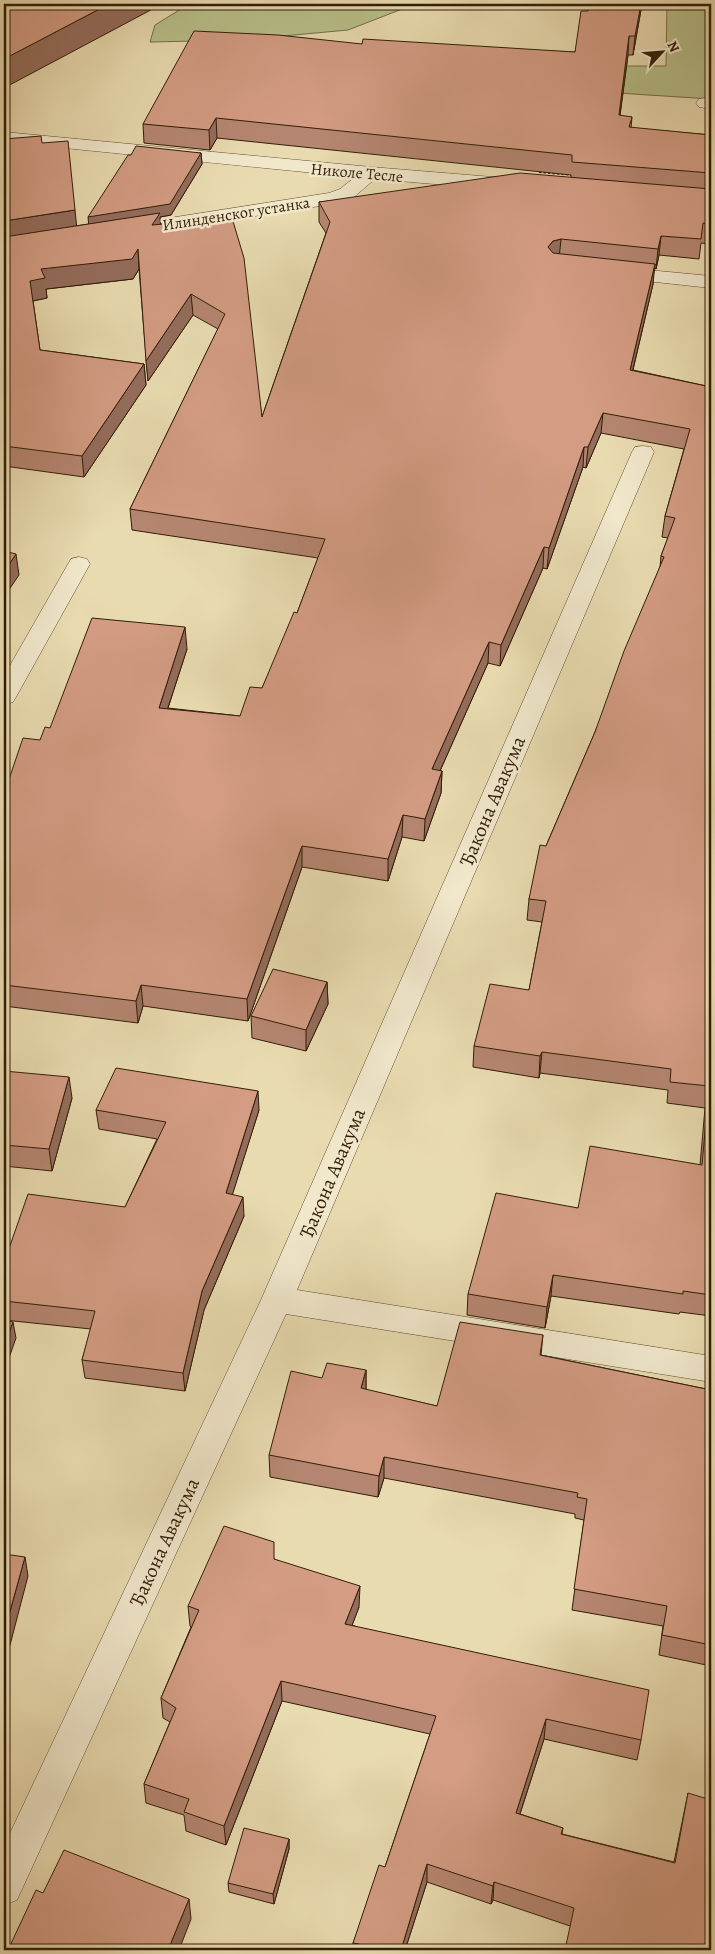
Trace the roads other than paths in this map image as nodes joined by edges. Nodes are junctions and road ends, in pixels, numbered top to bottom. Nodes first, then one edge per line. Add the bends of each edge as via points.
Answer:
1 (4, 137) edge
2 (371, 173) junction
3 (518, 185) edge
4 (120, 231) edge
5 (597, 271) edge
6 (711, 282) edge
7 (643, 452) dead end
8 (79, 564) dead end
9 (6, 687) edge
10 (277, 1300) junction
11 (711, 1369) edge
12 (4, 1887) edge

1 - 2 street, Николе Тесле
2 - 3 street, Николе Тесле
2 - 4 street, Илинденског устанка via 347,193 333,198
5 - 6 street
7 - 10 street, Ђакона Авакума
8 - 9 street
10 - 11 street
10 - 12 street, Ђакона Авакума

